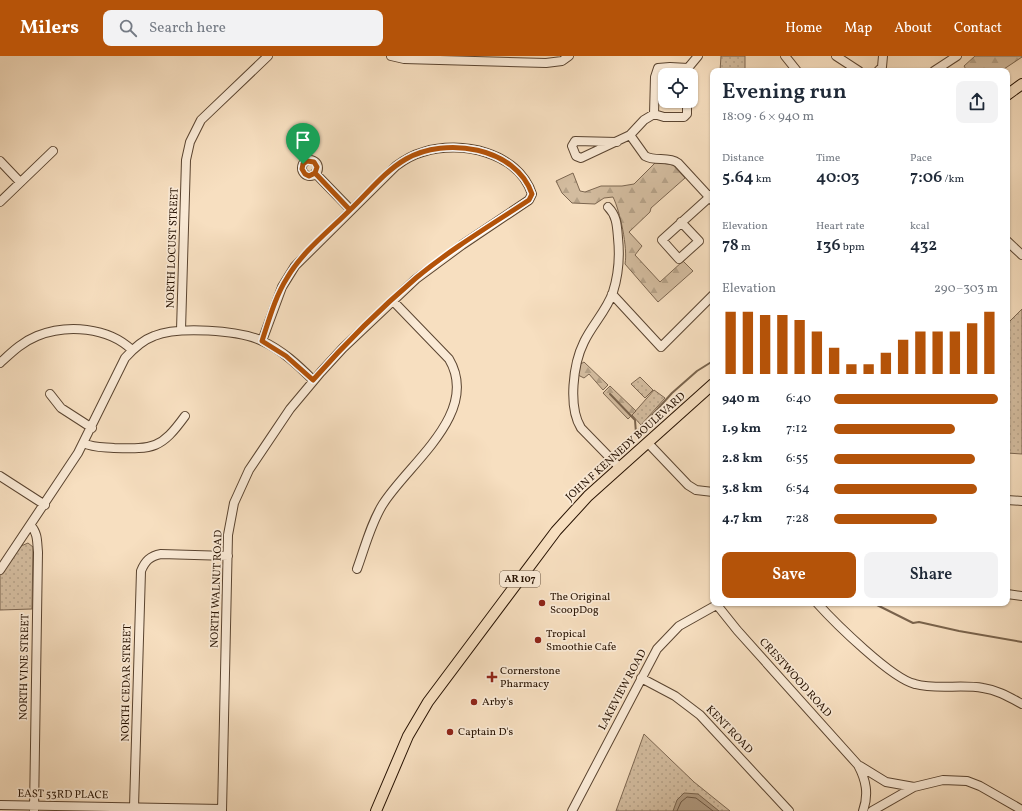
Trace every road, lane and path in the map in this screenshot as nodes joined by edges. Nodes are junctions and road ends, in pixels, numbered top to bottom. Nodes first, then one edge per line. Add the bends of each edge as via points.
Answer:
1 (268, 56) edge
2 (392, 56) edge
3 (569, 56) edge
4 (698, 56) edge
5 (785, 56) edge
6 (836, 56) edge
7 (883, 56) edge
8 (957, 56) edge
9 (845, 61) junction
10 (658, 68) edge
11 (658, 68) edge
12 (674, 68) edge
13 (690, 68) edge
14 (795, 68) edge
15 (850, 68) edge
16 (855, 68) edge
17 (882, 68) edge
18 (939, 68) edge
19 (1022, 84) edge
20 (1010, 92) edge
21 (687, 108) edge
22 (654, 114) junction
23 (630, 135) junction
24 (616, 142) junction
25 (53, 152) dead end
26 (0, 161) edge
27 (315, 173) dead end
28 (20, 182) junction
29 (710, 196) edge
30 (710, 200) edge
31 (0, 202) edge
32 (608, 207) dead end
33 (350, 210) junction
34 (681, 222) junction
35 (1010, 244) edge
36 (1022, 255) edge
37 (612, 294) junction
38 (710, 298) edge
39 (393, 301) junction
40 (182, 330) junction
41 (262, 341) junction
42 (132, 350) junction
43 (0, 363) edge
44 (313, 380) junction
45 (710, 387) edge
46 (50, 394) dead end
47 (186, 416) dead end
48 (92, 428) junction
49 (648, 442) junction
50 (84, 443) junction
51 (620, 468) junction
52 (0, 476) edge
53 (710, 492) edge
54 (1010, 500) edge
55 (1022, 501) edge
56 (45, 505) junction
57 (31, 526) junction
58 (228, 556) junction
59 (357, 569) dead end
60 (0, 570) edge
61 (1010, 594) edge
62 (1022, 596) edge
63 (714, 606) edge
64 (719, 606) edge
65 (820, 606) edge
66 (641, 678) junction
67 (1022, 704) edge
68 (858, 765) junction
69 (914, 787) junction
70 (0, 804) edge
71 (34, 808) edge
72 (130, 809) edge
73 (222, 810) edge
74 (1021, 810) edge
75 (376, 811) edge
76 (572, 811) edge
77 (789, 811) edge
78 (863, 811) edge
79 (872, 811) edge

1 - 40 street, NORTH LOCUST STREET via 201,120 190,142 186,160
2 - 3 street via 404,59 546,63 562,61
4 - 13 street
5 - 14 street
6 - 9 street
7 - 17 street
8 - 18 street
9 - 15 street
9 - 16 street
10 - 12 street
11 - 22 street via 655,76
19 - 20 main road
21 - 22 street via 684,117
22 - 23 street via 644,120
23 - 24 street
23 - 29 street via 648,158 672,159
24 - 24 street via 581,158 576,156 572,146 575,141
25 - 28 street
26 - 28 street
27 - 33 street
28 - 31 street
30 - 34 street
32 - 37 street via 616,223 620,259
33 - 39 street, NORTH WALNUT ROAD via 396,166 415,155 433,149 464,148 485,152 507,163 532,194 529,200 436,263
33 - 41 street via 304,256 288,276
34 - 34 street via 662,240 680,259 699,241
35 - 36 street
37 - 38 street via 661,347
37 - 51 street via 579,353 574,407 581,428
39 - 44 street, NORTH WALNUT ROAD
39 - 59 street via 449,359 457,381 456,399 437,438 382,505
40 - 41 street via 229,332
40 - 42 street via 154,336
41 - 44 street via 286,356
42 - 43 street via 115,337 98,332 57,331 36,336
42 - 48 street via 121,365
44 - 58 street, NORTH WALNUT ROAD via 290,409 244,479 230,520
45 - 49 main road, JOHN F KENNEDY BOULEVARD / AR 107
46 - 48 street via 61,408
47 - 50 street via 165,440 149,448 93,447
48 - 50 street
49 - 51 main road, JOHN F KENNEDY BOULEVARD / AR 107
49 - 53 street via 688,485 696,490
50 - 56 street
51 - 75 main road, JOHN F KENNEDY BOULEVARD / AR 107 via 588,496 556,531 442,682 411,730
52 - 56 street
54 - 55 street
56 - 57 street
57 - 60 street
57 - 71 street, NORTH VINE STREET via 35,531 38,552
58 - 72 street, NORTH CEDAR STREET via 154,555 146,561 140,576
58 - 73 street, NORTH WALNUT ROAD
61 - 62 street
63 - 66 street, LAKEVIEW ROAD via 692,617 670,634 657,649
64 - 68 street, CRESTWOOD ROAD via 737,630
65 - 67 street via 904,681 923,686 984,688 1000,692
66 - 76 street, LAKEVIEW ROAD
66 - 77 street, KENT ROAD via 675,696 700,715
68 - 69 street, CRESTWOOD ROAD via 886,782
68 - 78 street, CRESTWOOD ROAD via 865,779 866,788
69 - 74 street, CRESTWOOD ROAD via 943,780 967,781
69 - 79 street
70 - 71 street, EAST 53RD PLACE
71 - 72 street, EAST 53RD PLACE
72 - 73 street, EAST 53RD PLACE

